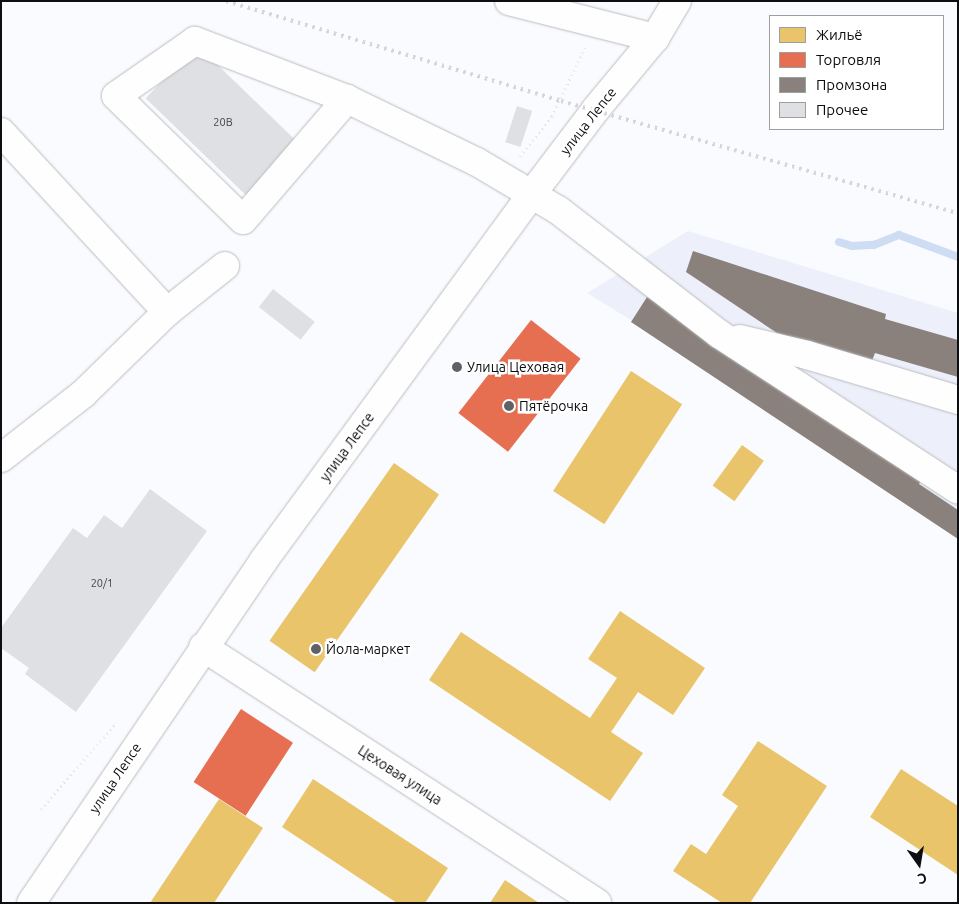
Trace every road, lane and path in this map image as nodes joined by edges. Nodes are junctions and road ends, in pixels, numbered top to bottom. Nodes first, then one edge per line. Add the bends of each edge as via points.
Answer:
1 (509, 1) edge
2 (677, 1) edge
3 (592, 22) junction
4 (655, 38) junction
5 (347, 99) junction
6 (1, 132) edge
7 (502, 176) junction
8 (531, 194) junction
9 (226, 266) dead end
10 (166, 312) junction
11 (720, 334) junction
12 (958, 400) edge
13 (4, 450) edge
14 (958, 490) edge
15 (203, 647) junction
16 (115, 724) dead end
17 (41, 809) dead end
18 (31, 903) edge
19 (597, 903) edge

1 - 3 main road
2 - 4 main road, улица Лепсе
3 - 4 main road
3 - 7 path via 591,32 557,108
4 - 8 main road, улица Лепсе
5 - 5 main road via 243,220 116,96 195,41
5 - 7 main road
6 - 10 main road
7 - 8 main road
8 - 11 main road via 558,210
8 - 15 main road, улица Лепсе
9 - 10 main road
10 - 13 main road via 83,394
11 - 12 main road via 807,355
11 - 14 main road
15 - 18 main road, улица Лепсе
15 - 19 main road, Цеховая улица
16 - 17 path

